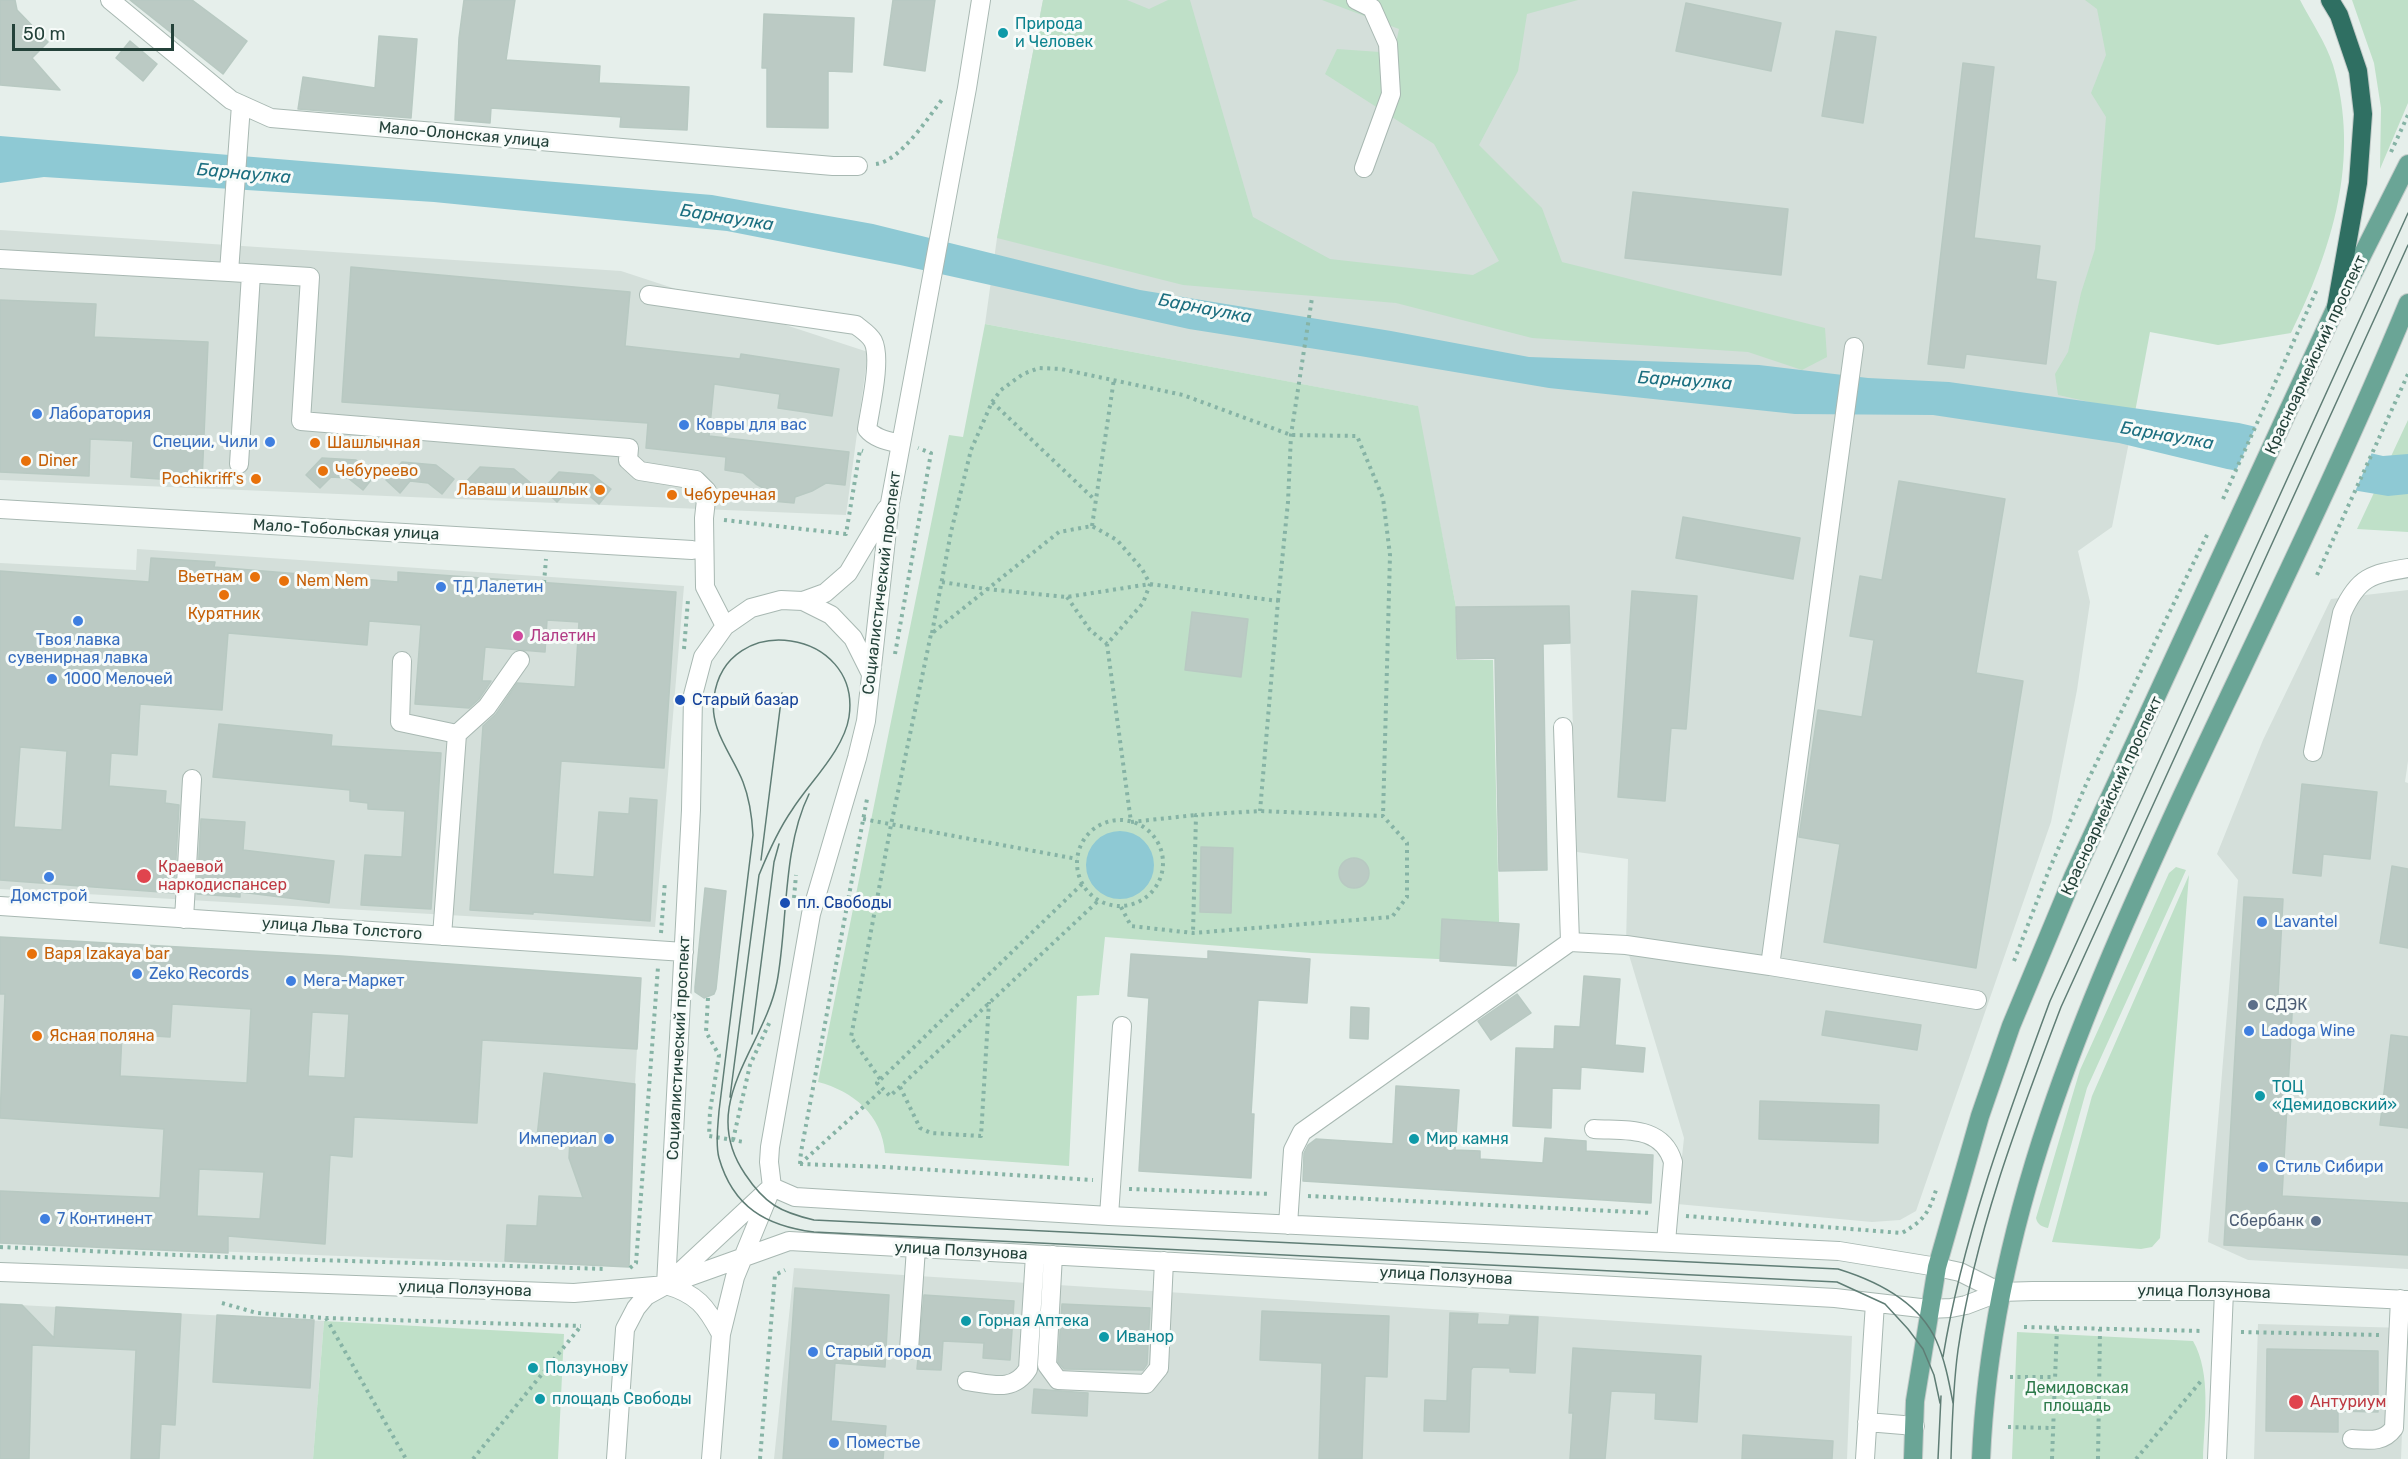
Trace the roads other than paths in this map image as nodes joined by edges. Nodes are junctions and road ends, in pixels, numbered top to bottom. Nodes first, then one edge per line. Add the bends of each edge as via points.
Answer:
1 (981, 0) edge
2 (1356, 0) edge
3 (2330, 0) edge
4 (112, 1) edge
5 (241, 105) junction
6 (2408, 164) edge
7 (858, 166) road end
8 (1364, 168) dead end
9 (0, 259) edge
10 (229, 272) junction
11 (251, 274) junction
12 (648, 295) dead end
13 (2336, 307) junction
14 (2406, 310) edge
15 (1854, 347) dead end
16 (901, 444) junction
17 (239, 464) dead end
18 (890, 502) junction
19 (0, 509) edge
20 (692, 550) dead end
21 (2408, 568) edge
22 (803, 601) junction
23 (724, 626) junction
24 (520, 660) dead end
25 (402, 661) dead end
26 (870, 672) junction
27 (1563, 727) dead end
28 (457, 734) junction
29 (2313, 752) dead end
30 (192, 779) dead end
31 (0, 906) edge
32 (184, 918) junction
33 (442, 936) junction
34 (1570, 942) junction
35 (684, 952) junction
36 (1770, 966) junction
37 (1977, 1000) dead end
38 (1122, 1026) dead end
39 (1594, 1129) dead end
40 (772, 1187) junction
41 (1109, 1215) junction
42 (1288, 1225) junction
43 (1666, 1242) junction
44 (916, 1248) junction
45 (1044, 1255) junction
46 (744, 1257) junction
47 (1164, 1261) junction
48 (1937, 1267) junction
49 (0, 1272) edge
50 (666, 1285) junction
51 (2224, 1291) junction
52 (2000, 1292) junction
53 (2404, 1299) edge
54 (1875, 1303) junction
55 (1929, 1309) junction
56 (721, 1334) junction
57 (909, 1350) dead end
58 (967, 1381) dead end
59 (1867, 1422) junction
60 (1915, 1426) junction
61 (2352, 1439) dead end
62 (616, 1459) edge
63 (711, 1459) edge
64 (1865, 1459) edge
65 (1913, 1459) edge
66 (1981, 1459) edge
67 (2217, 1459) edge

1 - 16 street, Социалистический проспект
2 - 8 street via 1372,8 1389,44 1391,94
3 - 13 highway via 2358,71 2363,114 2358,183
4 - 5 street, Мало-Олонская улица
5 - 7 street, Мало-Олонская улица via 271,118
5 - 10 street
6 - 13 main road, Красноармейский проспект
9 - 10 street
10 - 11 street
11 - 17 street
11 - 23 street via 310,277 301,421 629,448 628,460 640,471 696,480 707,491 705,587
12 - 16 street via 856,325 870,337 876,354 867,429 885,441
13 - 48 main road, Красноармейский проспект via 2073,877 2011,1026 1980,1116
14 - 52 main road via 2132,904 2072,1048 2022,1206
15 - 36 street
16 - 18 street, Социалистический проспект
18 - 22 street via 848,573 825,593
18 - 26 street, Социалистический проспект
19 - 20 street, Мало-Тобольская улица
21 - 29 street via 2378,572 2351,593 2342,613
22 - 23 street via 782,600 750,608
22 - 26 street via 831,615 853,638
23 - 35 street, Социалистический проспект via 703,657 693,695
24 - 28 street via 488,707
25 - 28 street via 400,722
26 - 40 street, Социалистический проспект via 866,721 857,759 811,914 769,1162
27 - 34 street
28 - 33 street
30 - 32 street
31 - 32 street, улица Льва Толстого
32 - 33 street, улица Льва Толстого
33 - 35 street, улица Льва Толстого
34 - 36 street via 1626,945
34 - 42 street via 1302,1132 1293,1150
35 - 50 street, Социалистический проспект
36 - 37 street
38 - 41 street
39 - 43 street via 1649,1133 1670,1151 1673,1162
40 - 41 street via 795,1197
40 - 46 street
40 - 50 street
41 - 42 street
42 - 43 street
43 - 48 street via 1839,1251
44 - 45 street, улица Ползунова
44 - 46 street, улица Ползунова via 789,1241
44 - 57 street
45 - 47 street, улица Ползунова
45 - 47 street via 1047,1365 1058,1380 1146,1384 1159,1368
45 - 58 street via 1028,1369 1022,1379 1006,1385
46 - 50 street, улица Ползунова
46 - 56 street
47 - 54 street, улица Ползунова
48 - 52 street via 1972,1277
48 - 55 main road, Красноармейский проспект
49 - 50 street, улица Ползунова via 574,1293
50 - 56 street via 696,1298
50 - 62 street via 646,1296 626,1329
51 - 52 street, улица Ползунова
51 - 53 street, улица Ползунова
51 - 67 street
52 - 55 street, улица Ползунова via 1966,1305
52 - 66 main road via 1987,1373
53 - 61 street via 2394,1428 2379,1440
54 - 55 street, улица Ползунова
54 - 59 street
55 - 60 main road, Красноармейский проспект
56 - 63 street
59 - 60 street
59 - 64 street
60 - 65 main road, Красноармейский проспект

